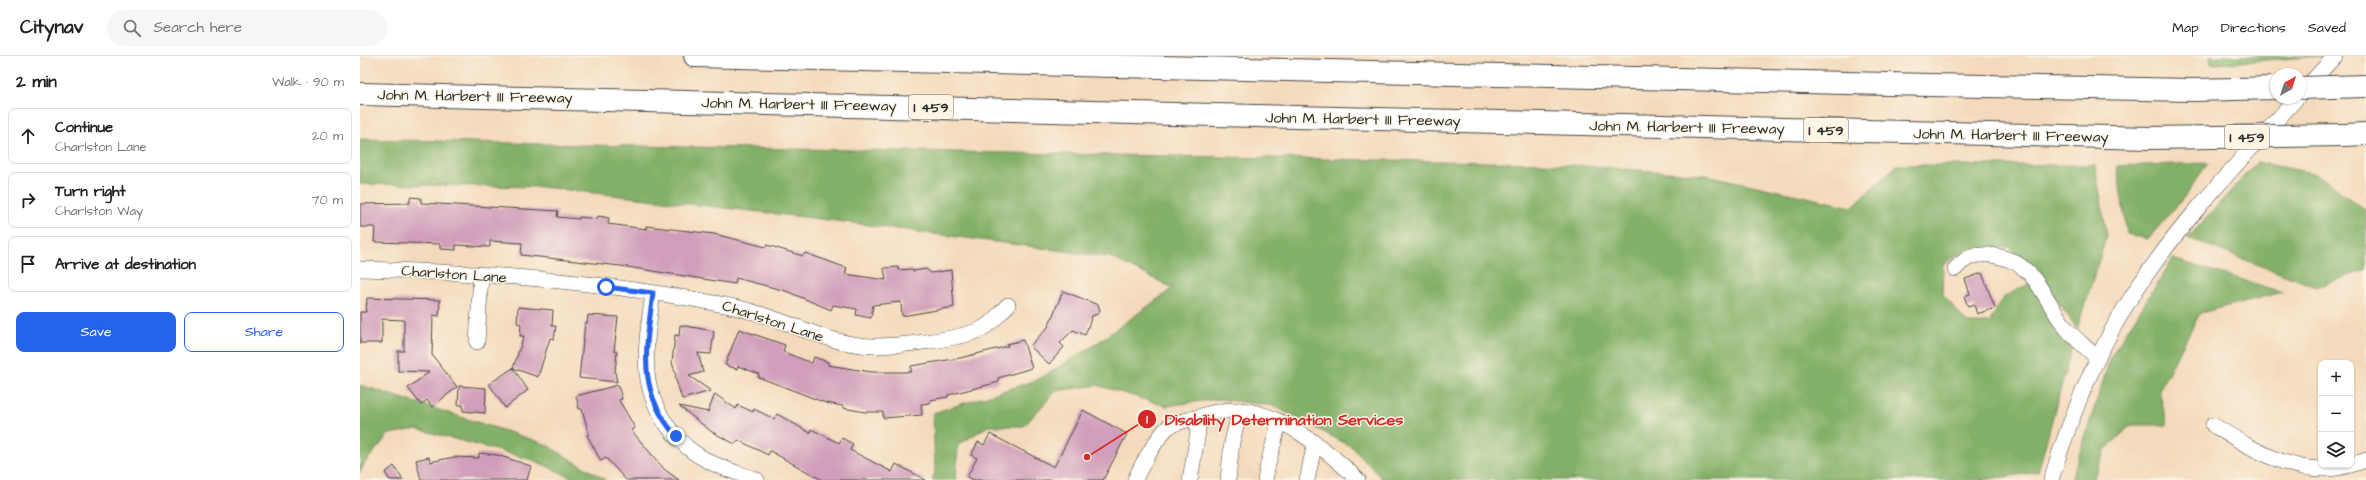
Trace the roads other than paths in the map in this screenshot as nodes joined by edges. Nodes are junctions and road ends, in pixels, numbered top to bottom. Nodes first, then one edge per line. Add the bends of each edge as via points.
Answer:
1 (694, 56) edge
2 (2335, 56) edge
3 (2366, 86) edge
4 (2270, 88) edge
5 (2306, 88) edge
6 (2306, 88) edge
7 (360, 94) edge
8 (2292, 104) edge
9 (2366, 134) edge
10 (360, 269) edge
11 (1955, 269) dead end
12 (481, 274) junction
13 (653, 293) junction
14 (1008, 305) dead end
15 (477, 342) dead end
16 (2097, 358) junction
17 (1240, 410) junction
18 (1196, 418) junction
19 (1280, 423) junction
20 (2213, 425) dead end
21 (1315, 442) junction
22 (2366, 460) edge
23 (2354, 464) edge
24 (2318, 468) edge
25 (1347, 475) edge
26 (753, 479) edge
27 (1135, 480) edge
28 (1190, 480) edge
29 (1228, 480) edge
30 (1265, 480) edge
31 (1307, 480) edge
32 (1358, 480) edge
33 (2051, 480) edge

1 - 4 highway via 2193,90
2 - 5 street
3 - 6 highway, bridge
7 - 9 highway, John M. Harbert III Freeway / I 459, bridge via 2150,138
8 - 16 street via 2170,241 2135,291
10 - 12 street, Charlston Lane
11 - 16 street via 1963,260 1981,254 2001,256 2017,263 2040,284 2066,328
12 - 13 street, Charlston Lane
12 - 15 street
13 - 14 street, Charlston Lane via 730,306 776,319 835,341 870,346 912,343 969,334 991,323
13 - 26 street via 645,363 648,386 658,412 676,436 700,457
16 - 33 street
17 - 18 street via 1215,412
17 - 19 street via 1262,415
17 - 29 street via 1232,442
18 - 27 street via 1167,427
18 - 28 street via 1198,432
19 - 21 street
19 - 30 street
20 - 24 street via 2275,461 2301,468
21 - 25 street
21 - 31 street
22 - 23 street
25 - 32 street

